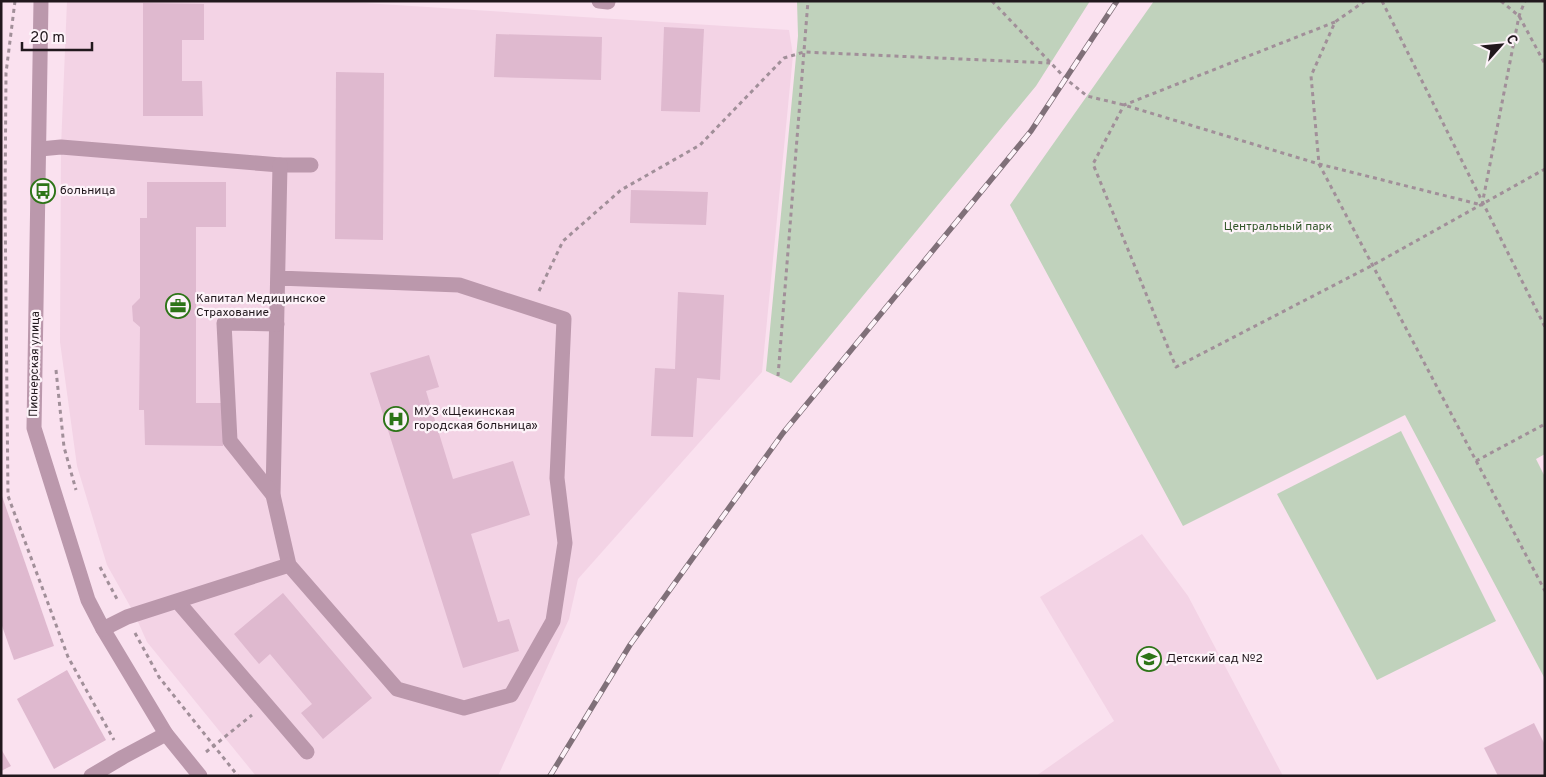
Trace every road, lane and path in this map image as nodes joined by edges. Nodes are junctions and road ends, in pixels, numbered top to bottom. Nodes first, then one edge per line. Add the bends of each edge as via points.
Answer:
1 (41, 1) edge
2 (599, 1) edge
3 (808, 1) edge
4 (992, 1) edge
5 (1365, 1) edge
6 (1382, 1) edge
7 (1501, 1) edge
8 (1525, 1) edge
9 (608, 2) edge
10 (1519, 16) junction
11 (1335, 22) junction
12 (804, 52) junction
13 (1050, 63) junction
14 (1545, 64) edge
15 (1124, 105) junction
16 (40, 149) junction
17 (1319, 164) junction
18 (280, 165) junction
19 (310, 165) dead end
20 (1545, 169) edge
21 (1482, 205) junction
22 (1372, 265) junction
23 (278, 278) junction
24 (531, 308) junction
25 (277, 324) junction
26 (1545, 326) edge
27 (56, 370) dead end
28 (778, 376) dead end
29 (1545, 424) edge
30 (1476, 462) junction
31 (76, 492) dead end
32 (273, 495) junction
33 (98, 563) dead end
34 (289, 565) junction
35 (1545, 591) edge
36 (178, 602) junction
37 (127, 617) junction
38 (103, 629) junction
39 (266, 704) junction
40 (166, 734) junction
41 (213, 746) junction
42 (307, 752) dead end
43 (195, 771) edge
44 (101, 773) edge
45 (238, 776) edge

1 - 16 street, Пионерская улица
2 - 9 street
3 - 12 path
4 - 13 path
5 - 11 path
6 - 21 path
7 - 10 path
8 - 10 path
10 - 14 path
10 - 21 path
11 - 15 path
11 - 17 path via 1311,76
12 - 13 path
12 - 24 path via 784,58 700,144 621,190 563,241
12 - 28 path
13 - 15 path via 1087,96
15 - 17 path
15 - 22 path via 1093,164 1176,367
16 - 18 street via 61,147
16 - 38 street, Пионерская улица via 34,428 88,600
17 - 21 path
17 - 22 path
18 - 19 street
18 - 23 street
20 - 21 path
21 - 22 path
21 - 26 path
22 - 30 path
23 - 24 street via 459,285
23 - 25 street
24 - 34 street via 564,319 556,478 565,543 553,621 510,695 464,708 398,689
25 - 32 street
25 - 32 street via 224,323 230,441
27 - 31 path via 64,447
29 - 30 path
30 - 35 path
32 - 34 street
33 - 37 path
34 - 36 street
36 - 37 street
36 - 39 street
37 - 38 street
37 - 41 path via 159,677
38 - 40 street, Пионерская улица
39 - 41 path
39 - 42 street
40 - 43 street, Пионерская улица
40 - 44 street
41 - 43 path
41 - 45 path

